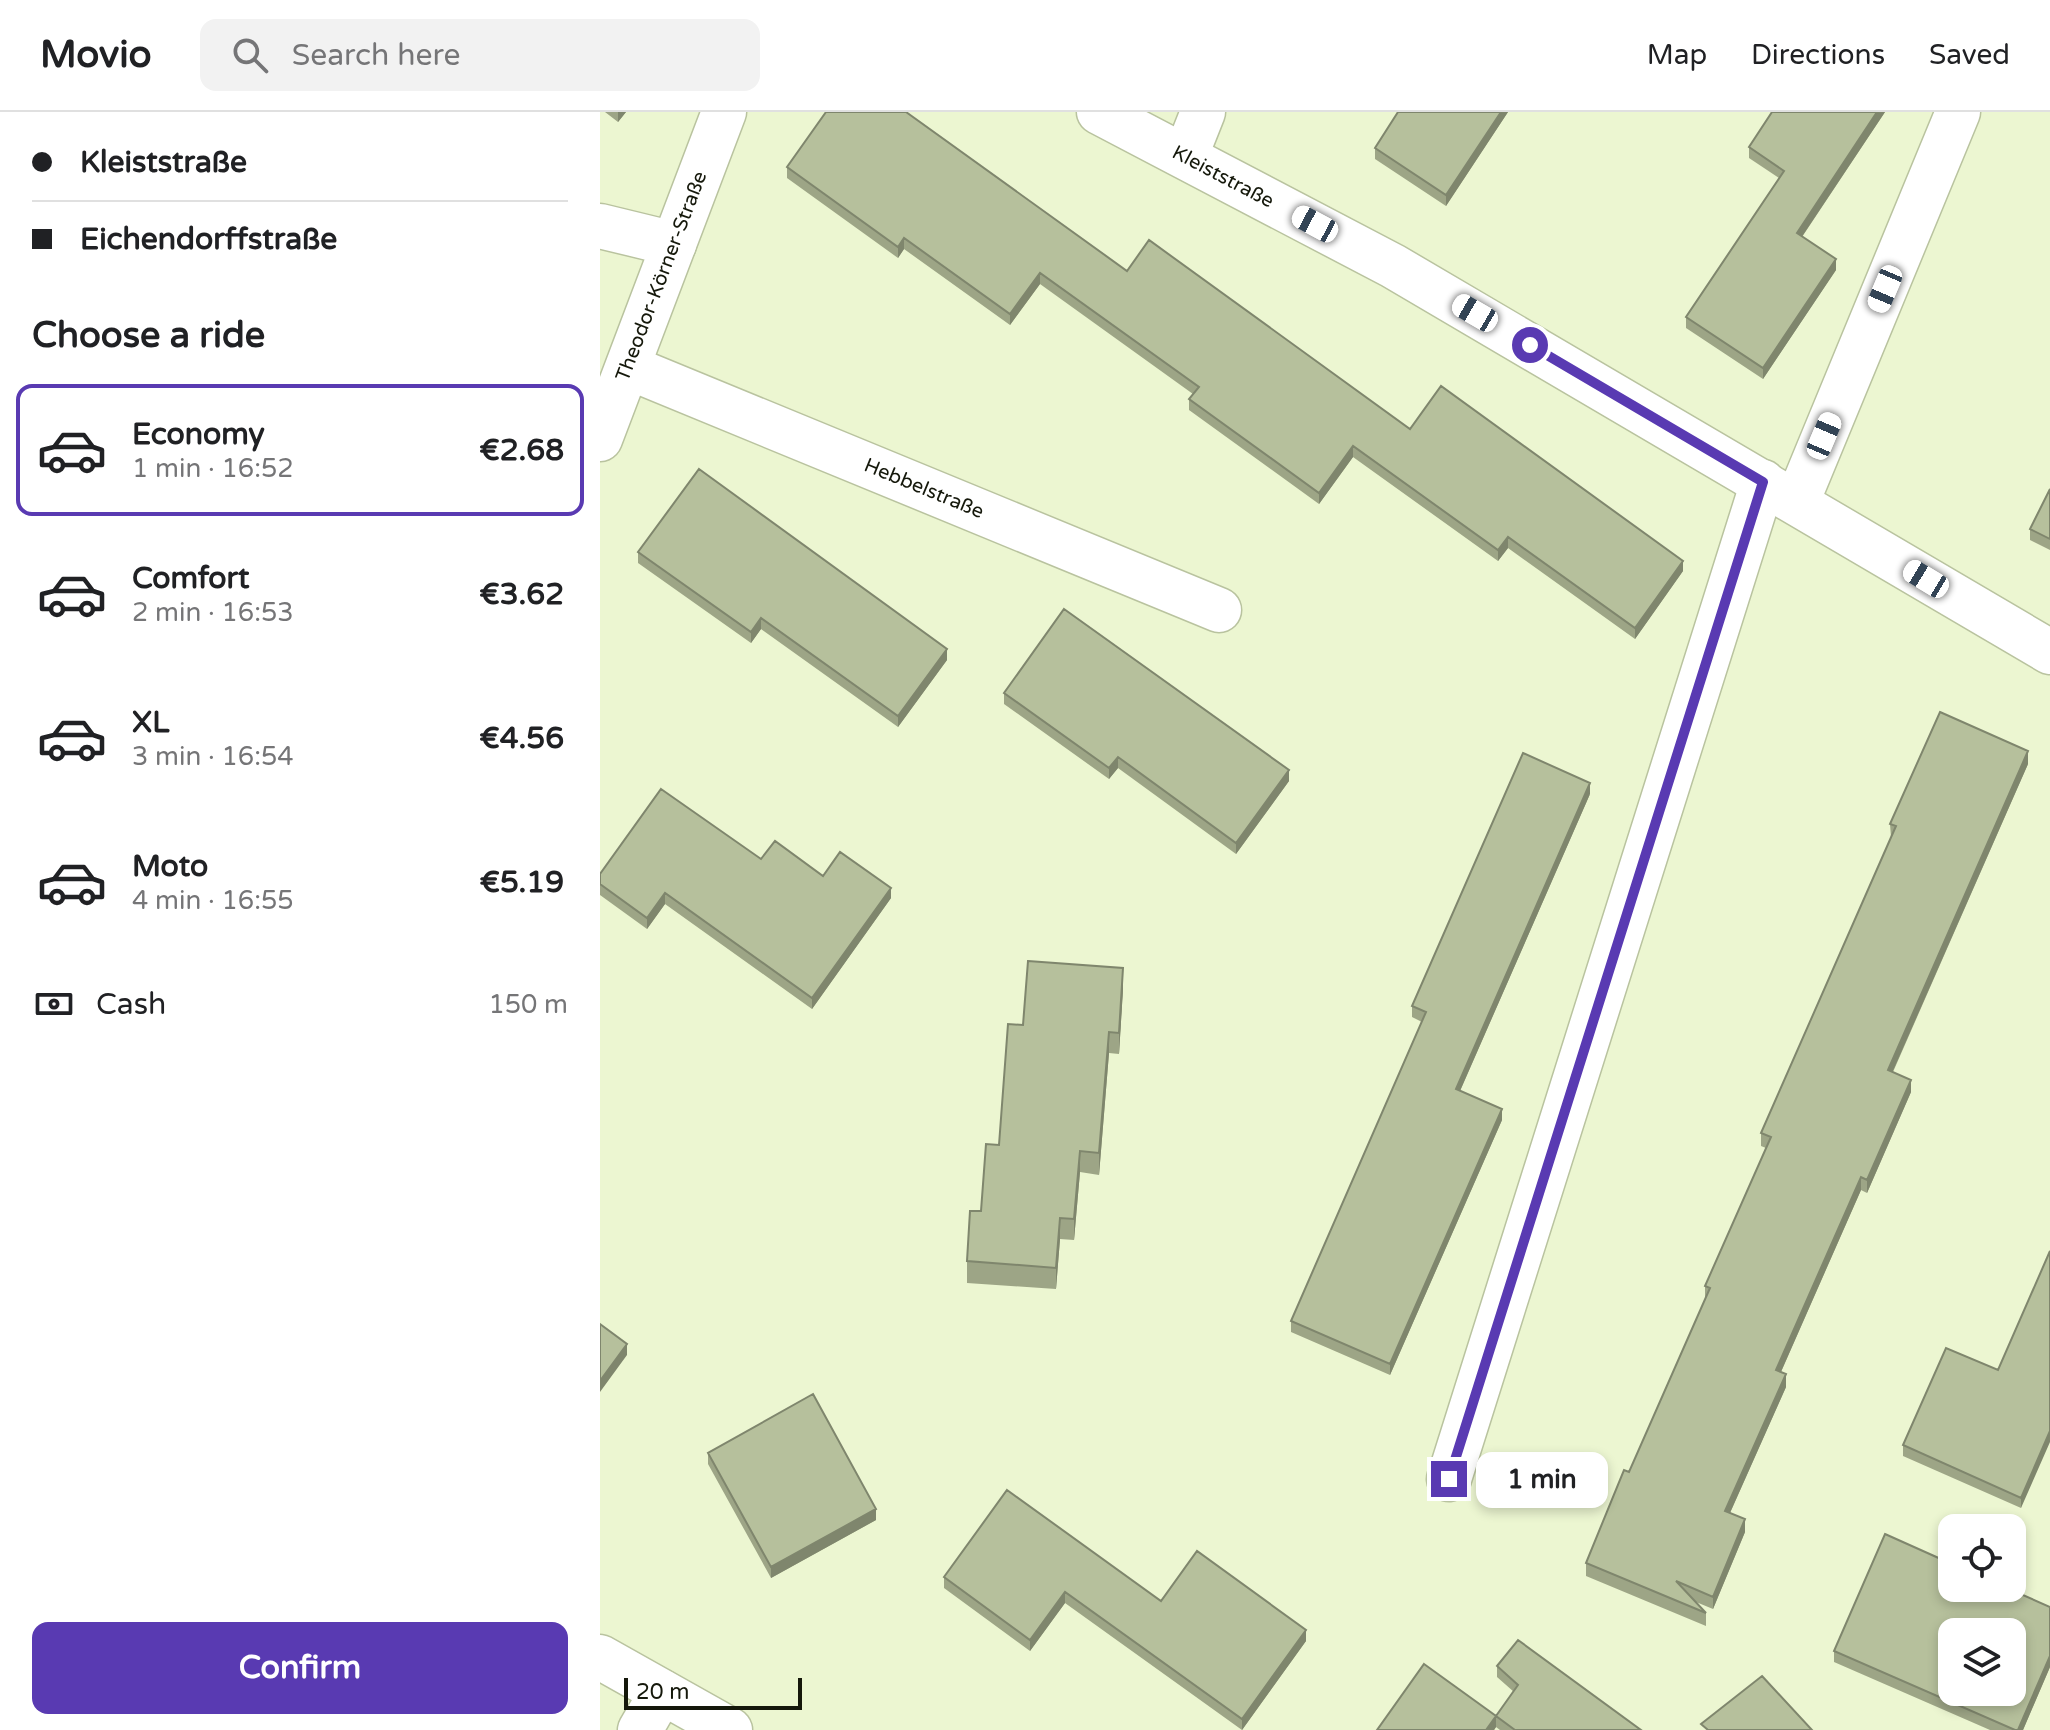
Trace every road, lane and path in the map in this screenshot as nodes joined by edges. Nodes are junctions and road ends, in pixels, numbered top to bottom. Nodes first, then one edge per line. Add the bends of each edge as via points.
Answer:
1 (724, 112) edge
2 (1099, 112) edge
3 (1203, 112) edge
4 (1958, 112) edge
5 (1186, 155) junction
6 (600, 226) edge
7 (674, 244) junction
8 (628, 367) junction
9 (600, 439) edge
10 (1780, 492) junction
11 (1219, 610) dead end
12 (2050, 652) edge
13 (1449, 1479) dead end
14 (600, 1657) edge
15 (662, 1692) junction
16 (640, 1730) edge
17 (730, 1730) edge

1 - 7 street, Theodor-Körner-Straße
2 - 5 street, Kleiststraße
3 - 5 street
4 - 10 street
5 - 10 street, Kleiststraße via 1393,266
6 - 7 street
7 - 8 street, Theodor-Körner-Straße
8 - 9 street, Theodor-Körner-Straße
8 - 11 street, Hebbelstraße
10 - 12 street, Kleiststraße
10 - 13 street
14 - 15 street
15 - 16 street
15 - 17 street

